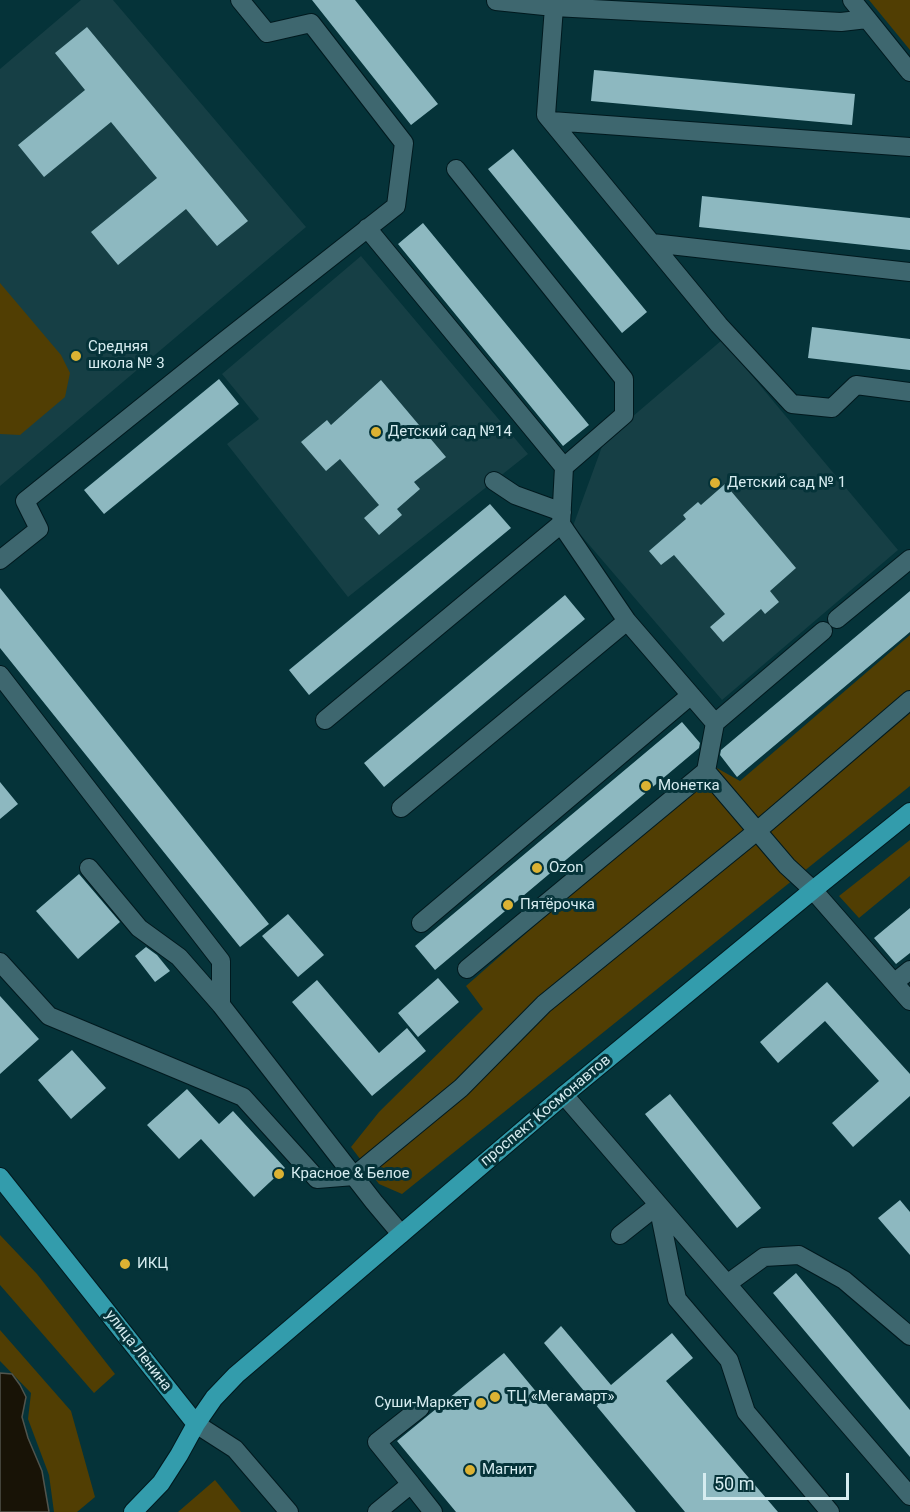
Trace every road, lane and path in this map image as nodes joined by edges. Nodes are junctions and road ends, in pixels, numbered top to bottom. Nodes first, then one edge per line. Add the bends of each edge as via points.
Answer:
1 (240, 0) edge
2 (852, 0) edge
3 (496, 1) edge
4 (554, 7) junction
5 (867, 19) junction
6 (910, 72) edge
7 (551, 121) junction
8 (910, 147) edge
9 (456, 169) dead end
10 (367, 228) junction
11 (652, 243) junction
12 (910, 272) edge
13 (910, 392) edge
14 (564, 467) junction
15 (494, 481) dead end
16 (562, 518) junction
17 (910, 559) edge
18 (0, 560) edge
19 (837, 619) dead end
20 (627, 621) junction
21 (823, 631) dead end
22 (0, 675) edge
23 (691, 695) junction
24 (910, 700) edge
25 (325, 720) dead end
26 (715, 723) junction
27 (706, 771) junction
28 (401, 808) dead end
29 (910, 812) edge
30 (757, 831) junction
31 (89, 868) dead end
32 (813, 890) junction
33 (421, 923) dead end
34 (0, 962) edge
35 (467, 969) dead end
36 (910, 970) edge
37 (895, 982) junction
38 (910, 1001) edge
39 (221, 1005) junction
40 (564, 1095) junction
41 (354, 1176) junction
42 (0, 1177) edge
43 (658, 1205) junction
44 (401, 1234) junction
45 (620, 1235) dead end
46 (727, 1284) junction
47 (910, 1336) edge
48 (420, 1408) dead end
49 (196, 1424) junction
50 (411, 1484) junction
51 (910, 1496) edge
52 (132, 1512) edge
53 (289, 1512) edge
54 (377, 1512) edge
55 (433, 1512) edge
56 (830, 1512) edge

1 - 10 street via 267,33 311,23 404,142 396,206
2 - 5 street
3 - 4 street
4 - 5 street via 841,22
4 - 7 street via 546,115
5 - 6 street
7 - 8 street
7 - 11 street
9 - 14 street via 624,379 624,415
10 - 14 street
10 - 18 street via 26,501 39,529
11 - 12 street
11 - 13 street via 719,325 792,404 832,408 856,384
14 - 16 street
15 - 16 street
16 - 20 street
16 - 25 street
17 - 19 street
20 - 23 street
20 - 28 street
21 - 26 street
22 - 39 street via 221,961
23 - 26 street
23 - 33 street
24 - 30 street
26 - 27 street
27 - 30 street
27 - 35 street
29 - 32 main road, проспект Космонавтов
30 - 32 street
30 - 41 street via 544,1004 461,1088
31 - 39 street via 139,928 179,957
32 - 37 street
32 - 40 main road, проспект Космонавтов
34 - 41 street via 49,1016 243,1098 317,1179
36 - 37 street
37 - 38 street
39 - 41 street
40 - 43 street
40 - 44 main road, проспект Космонавтов
41 - 44 street
42 - 49 main road, улица Ленина
43 - 45 street
43 - 46 street
43 - 56 street via 677,1299 729,1360 746,1412
44 - 49 main road, проспект Космонавтов via 236,1375
46 - 47 street via 764,1257 799,1255 843,1280
46 - 51 street
48 - 50 street via 377,1442
49 - 52 main road, проспект Космонавтов via 161,1483
49 - 53 street, улица Ленина via 235,1449
50 - 54 street
50 - 55 street

